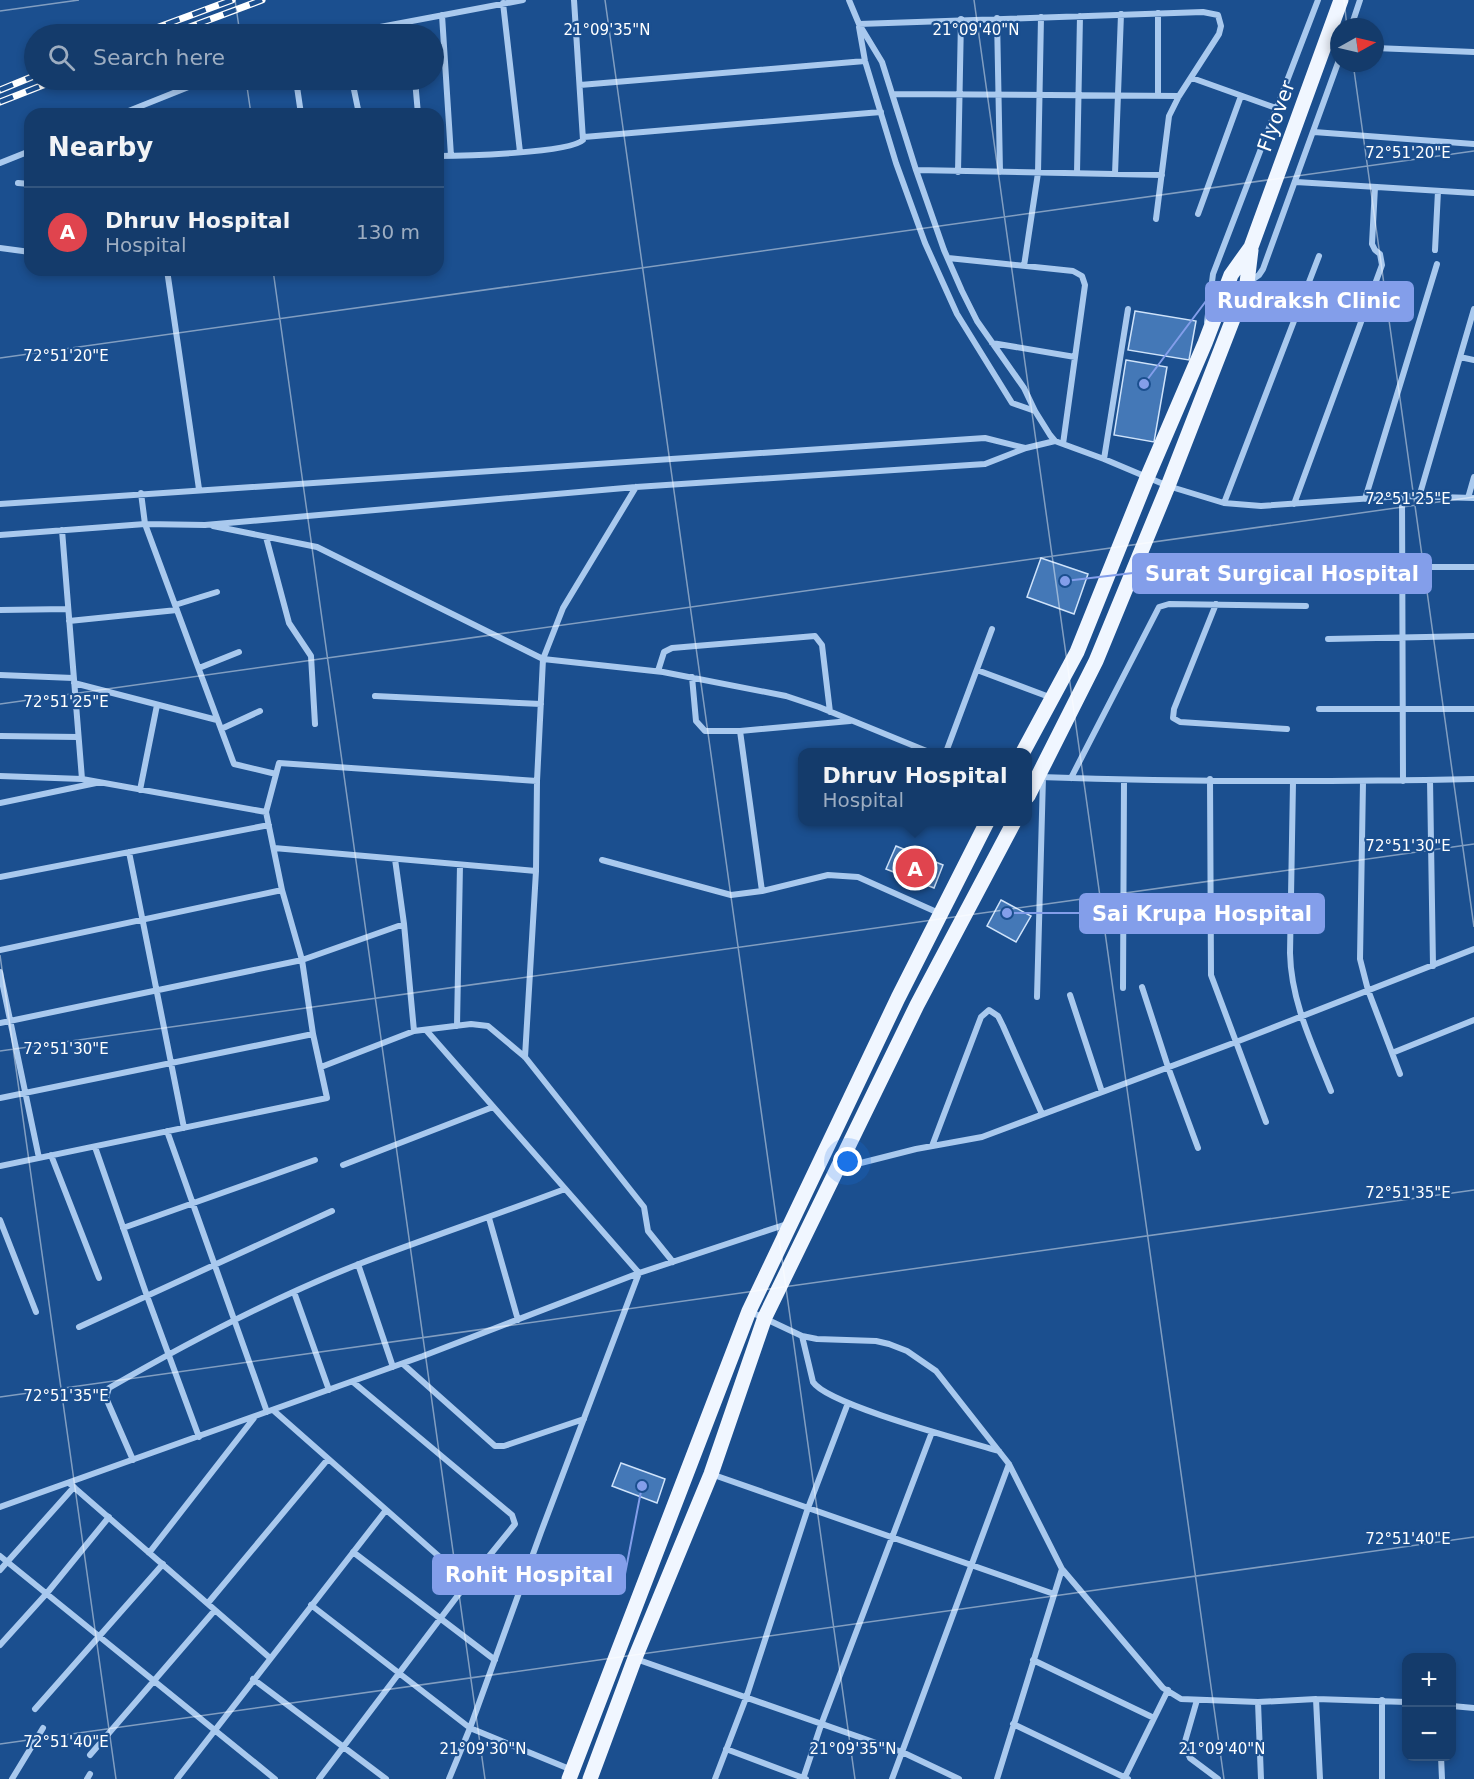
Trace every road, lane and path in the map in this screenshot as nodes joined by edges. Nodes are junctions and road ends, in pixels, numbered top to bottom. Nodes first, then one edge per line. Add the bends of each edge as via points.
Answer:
1 (523, 0) edge
2 (574, 0) edge
3 (849, 0) edge
4 (1318, 0) edge
5 (1341, 0) edge
6 (1360, 0) edge
7 (503, 3) junction
8 (1158, 13) junction
9 (1121, 14) junction
10 (442, 15) junction
11 (1080, 16) junction
12 (1041, 17) junction
13 (997, 18) junction
14 (1354, 18) edge
15 (961, 19) junction
16 (409, 23) joint
17 (403, 24) edge
18 (443, 24) edge
19 (859, 24) junction
20 (444, 46) edge
21 (1384, 48) edge
22 (1474, 52) edge
23 (865, 61) junction
24 (1335, 72) edge
25 (1192, 78) junction
26 (580, 85) junction
27 (181, 90) edge
28 (297, 90) edge
29 (354, 90) edge
30 (416, 90) edge
31 (893, 94) junction
32 (959, 95) junction
33 (999, 95) junction
34 (1040, 96) junction
35 (1078, 96) junction
36 (1119, 96) junction
37 (1158, 96) junction
38 (1179, 96) junction
39 (1241, 96) junction
40 (143, 105) junction
41 (136, 108) edge
42 (144, 108) edge
43 (300, 108) edge
44 (357, 108) edge
45 (417, 108) edge
46 (1276, 108) junction
47 (880, 112) junction
48 (1314, 132) junction
49 (584, 136) junction
50 (1474, 144) edge
51 (520, 152) junction
52 (24, 153) edge
53 (444, 156) edge
54 (451, 156) junction
55 (0, 163) edge
56 (916, 170) junction
57 (958, 172) junction
58 (1000, 172) junction
59 (1038, 173) junction
60 (1077, 174) junction
61 (1115, 174) junction
62 (1162, 175) junction
63 (1296, 182) junction
64 (18, 183) dead end
65 (24, 184) edge
66 (1374, 187) junction
67 (1438, 191) junction
68 (1474, 193) edge
69 (1198, 214) dead end
70 (1156, 219) dead end
71 (1251, 247) junction
72 (0, 248) edge
73 (1435, 250) dead end
74 (24, 251) edge
75 (1318, 256) dead end
76 (948, 258) junction
77 (1437, 264) dead end
78 (1024, 266) junction
79 (168, 276) edge
80 (1247, 283) junction
81 (1128, 309) dead end
82 (1474, 309) edge
83 (991, 343) junction
84 (1205, 343) junction
85 (1075, 357) junction
86 (1460, 357) junction
87 (1474, 360) edge
88 (1035, 411) junction
89 (1055, 441) junction
90 (1063, 444) junction
91 (1026, 448) junction
92 (1104, 459) junction
93 (1474, 477) edge
94 (1147, 478) junction
95 (1168, 486) junction
96 (636, 487) junction
97 (199, 489) junction
98 (141, 493) junction
99 (1402, 496) junction
100 (1419, 497) junction
101 (1471, 498) edge
102 (1365, 499) junction
103 (1224, 503) junction
104 (0, 504) edge
105 (1294, 504) junction
106 (145, 524) junction
107 (206, 525) junction
108 (62, 530) junction
109 (0, 535) edge
110 (266, 537) junction
111 (1352, 567) dead end
112 (1402, 567) junction
113 (1474, 567) edge
114 (1245, 569) dead end
115 (1133, 572) junction
116 (216, 592) dead end
117 (1216, 604) junction
118 (1306, 606) dead end
119 (176, 607) junction
120 (68, 609) junction
121 (0, 610) edge
122 (69, 621) junction
123 (992, 629) dead end
124 (1474, 636) edge
125 (1402, 638) junction
126 (1328, 639) dead end
127 (239, 652) dead end
128 (543, 659) junction
129 (199, 668) junction
130 (977, 670) junction
131 (658, 671) junction
132 (0, 675) edge
133 (692, 677) junction
134 (74, 681) junction
135 (375, 696) dead end
136 (1052, 699) junction
137 (541, 704) junction
138 (157, 705) junction
139 (1403, 709) junction
140 (1474, 709) edge
141 (1319, 710) dead end
142 (260, 711) dead end
143 (830, 712) junction
144 (217, 720) junction
145 (851, 721) junction
146 (315, 724) dead end
147 (221, 729) junction
148 (1287, 729) dead end
149 (740, 732) junction
150 (0, 736) edge
151 (78, 737) junction
152 (917, 748) edge
153 (948, 748) edge
154 (1026, 748) edge
155 (276, 774) junction
156 (0, 776) edge
157 (1041, 777) junction
158 (1071, 778) junction
159 (82, 779) junction
160 (1210, 779) junction
161 (1474, 779) edge
162 (1124, 780) junction
163 (1430, 780) junction
164 (537, 781) junction
165 (1403, 781) junction
166 (99, 782) junction
167 (1293, 782) junction
168 (1363, 782) junction
169 (1032, 789) edge
170 (140, 790) junction
171 (0, 802) edge
172 (266, 813) junction
173 (269, 825) junction
174 (985, 826) edge
175 (1012, 826) edge
176 (274, 848) junction
177 (129, 852) junction
178 (395, 859) junction
179 (602, 860) dead end
180 (460, 865) junction
181 (536, 871) junction
182 (0, 877) edge
183 (282, 890) junction
184 (762, 891) junction
185 (941, 914) junction
186 (142, 920) junction
187 (404, 924) junction
188 (1474, 949) edge
189 (0, 950) edge
190 (302, 960) junction
191 (1433, 966) junction
192 (0, 972) edge
193 (1142, 987) dead end
194 (1123, 988) dead end
195 (1368, 990) junction
196 (157, 991) junction
197 (1070, 995) dead end
198 (1037, 997) dead end
199 (1300, 1015) junction
200 (1474, 1020) edge
201 (10, 1021) junction
202 (0, 1023) edge
203 (457, 1026) junction
204 (426, 1030) junction
205 (414, 1031) junction
206 (313, 1034) junction
207 (1236, 1042) junction
208 (1392, 1053) junction
209 (525, 1057) junction
210 (171, 1063) junction
211 (321, 1066) junction
212 (1168, 1067) junction
213 (1400, 1074) dead end
214 (1331, 1091) dead end
215 (25, 1092) junction
216 (1102, 1092) junction
217 (0, 1098) edge
218 (494, 1107) junction
219 (1042, 1114) junction
220 (1266, 1122) dead end
221 (184, 1128) junction
222 (167, 1131) junction
223 (932, 1146) junction
224 (95, 1147) junction
225 (1198, 1148) dead end
226 (51, 1155) junction
227 (39, 1158) junction
228 (315, 1160) dead end
229 (343, 1164) dead end
230 (0, 1166) edge
231 (837, 1169) junction
232 (565, 1188) junction
233 (192, 1203) junction
234 (332, 1211) dead end
235 (489, 1218) junction
236 (0, 1221) edge
237 (790, 1222) junction
238 (123, 1228) junction
239 (673, 1262) junction
240 (358, 1264) junction
241 (214, 1265) junction
242 (639, 1273) junction
243 (99, 1278) dead end
244 (294, 1292) junction
245 (147, 1296) junction
246 (749, 1311) junction
247 (36, 1312) dead end
248 (765, 1317) junction
249 (234, 1320) junction
250 (518, 1320) junction
251 (79, 1327) dead end
252 (802, 1336) junction
253 (168, 1354) junction
254 (403, 1364) junction
255 (393, 1367) junction
256 (352, 1382) junction
257 (329, 1390) junction
258 (848, 1403) junction
259 (270, 1411) junction
260 (255, 1417) junction
261 (584, 1419) junction
262 (932, 1432) junction
263 (199, 1437) junction
264 (1000, 1451) junction
265 (328, 1459) junction
266 (133, 1460) junction
267 (1009, 1464) junction
268 (711, 1474) junction
269 (72, 1485) junction
270 (0, 1507) edge
271 (808, 1508) junction
272 (386, 1510) junction
273 (109, 1517) junction
274 (893, 1538) junction
275 (352, 1552) junction
276 (149, 1553) junction
277 (0, 1556) edge
278 (7, 1561) junction
279 (163, 1564) junction
280 (971, 1565) junction
281 (1062, 1569) junction
282 (0, 1570) edge
283 (468, 1582) junction
284 (47, 1593) junction
285 (1054, 1594) junction
286 (208, 1603) junction
287 (310, 1605) junction
288 (215, 1610) junction
289 (441, 1618) junction
290 (100, 1636) junction
291 (0, 1645) edge
292 (270, 1658) junction
293 (635, 1659) junction
294 (495, 1660) junction
295 (1033, 1660) junction
296 (399, 1673) junction
297 (253, 1679) junction
298 (155, 1681) junction
299 (1168, 1690) junction
300 (746, 1698) junction
301 (1317, 1699) junction
302 (1197, 1700) junction
303 (1382, 1700) junction
304 (1258, 1702) junction
305 (1402, 1702) edge
306 (1456, 1706) edge
307 (1474, 1708) edge
308 (35, 1709) dead end
309 (1154, 1718) junction
310 (821, 1725) junction
311 (1012, 1725) junction
312 (43, 1728) dead end
313 (470, 1728) junction
314 (215, 1730) junction
315 (343, 1747) junction
316 (726, 1749) junction
317 (902, 1752) junction
318 (90, 1755) dead end
319 (1441, 1761) edge
320 (570, 1776) edge
321 (1126, 1778) edge
322 (12, 1779) edge
323 (177, 1779) edge
324 (275, 1779) edge
325 (319, 1779) edge
326 (386, 1779) edge
327 (449, 1779) edge
328 (590, 1779) edge
329 (715, 1779) edge
330 (804, 1779) edge
331 (892, 1779) edge
332 (959, 1779) edge
333 (997, 1779) edge
334 (1218, 1779) edge
335 (1261, 1779) edge
336 (1320, 1779) edge
337 (1382, 1779) edge
338 (1442, 1779) edge

1 - 7 street
2 - 26 street
3 - 19 street
4 - 46 street
5 - 71 main road, Flyover
6 - 14 street
7 - 10 street
7 - 51 street
8 - 9 street
8 - 25 street via 1218,15 1219,34
8 - 37 street
9 - 11 street
9 - 36 street
10 - 16 street
10 - 18 street
11 - 12 street
11 - 35 street
12 - 13 street
12 - 34 street
13 - 15 street
13 - 33 street
15 - 19 street
15 - 32 street
16 - 17 street
19 - 23 street
19 - 31 street via 882,62
20 - 54 street
21 - 22 street
23 - 26 street
23 - 47 street
24 - 48 street
25 - 38 street
25 - 39 street
26 - 49 street
27 - 40 street
28 - 43 street
29 - 44 street
30 - 45 street
31 - 32 street
31 - 56 street
32 - 33 street
32 - 57 street
33 - 34 street
33 - 58 street
34 - 35 street
34 - 59 street
35 - 36 street
35 - 60 street
36 - 37 street
36 - 61 street
37 - 38 street
38 - 62 street via 1169,116
39 - 46 street
39 - 69 street
40 - 41 street
40 - 42 street
46 - 84 street via 1212,274
47 - 49 street
47 - 88 street via 924,243 957,314 1012,403
48 - 50 street
48 - 63 street
49 - 51 street via 574,146
51 - 54 street
52 - 55 street
53 - 54 street
56 - 57 street
56 - 76 street
57 - 58 street
58 - 59 street
59 - 60 street
59 - 78 street
60 - 61 street
61 - 62 street
62 - 70 street
63 - 66 street
63 - 80 street via 1263,269
64 - 65 street
66 - 67 street
66 - 105 street via 1372,244 1380,254 1382,266
67 - 68 street
67 - 73 street
71 - 80 main road
71 - 84 main road via 1231,275
72 - 74 street
75 - 103 street
76 - 78 street
76 - 83 street
77 - 102 street
78 - 85 street via 1073,271 1084,279
79 - 97 street
80 - 95 main road
81 - 92 street
82 - 86 street
83 - 85 street
83 - 88 street via 1024,388
84 - 94 main road
85 - 90 street
86 - 87 street
86 - 100 street
88 - 89 street
89 - 90 street
89 - 91 street
90 - 92 street
91 - 96 street via 985,464
91 - 97 street via 985,438
92 - 94 street
93 - 101 street
94 - 95 street
94 - 136 main road via 1077,652
95 - 103 street
95 - 115 main road
96 - 107 street
96 - 128 street via 563,608
97 - 98 street
98 - 104 street
98 - 106 street
99 - 100 street
99 - 102 street
99 - 112 street
100 - 101 street
102 - 105 street
103 - 105 street
106 - 107 street
106 - 108 street
106 - 119 street
107 - 110 street
108 - 109 street
108 - 120 street
110 - 128 street via 317,547
110 - 146 street via 290,623 311,656
111 - 112 street
112 - 113 street
112 - 125 street
114 - 115 street
115 - 157 main road
116 - 119 street
117 - 118 street
117 - 148 street via 1173,718 1180,722
117 - 158 street via 1159,607
119 - 122 street
119 - 129 street
120 - 121 street
120 - 122 street
122 - 134 street
123 - 130 street
124 - 125 street
125 - 126 street
125 - 139 street
127 - 129 street
128 - 131 street
128 - 137 street
129 - 144 street
130 - 136 street
130 - 153 street
131 - 133 street
131 - 143 street via 664,652 672,648 815,636 822,645
132 - 134 street
133 - 143 street via 786,696
133 - 149 street via 694,715 701,728
134 - 138 street
134 - 151 street
135 - 137 street
136 - 154 main road
137 - 164 street
138 - 144 street
138 - 170 street
139 - 140 street
139 - 141 street
139 - 165 street
142 - 147 street
143 - 145 street
144 - 147 street
145 - 149 street
145 - 152 street
147 - 155 street via 234,764
149 - 184 street
150 - 151 street
151 - 159 street
155 - 164 street via 279,763
155 - 172 street
156 - 159 street
157 - 158 street
157 - 169 main road
157 - 198 street
158 - 162 street
159 - 166 street
160 - 162 street
160 - 167 street
160 - 207 street via 1211,975
161 - 163 street
162 - 194 street
163 - 165 street
163 - 191 street
164 - 181 street
165 - 168 street
166 - 170 street
166 - 171 street
167 - 168 street
167 - 199 street via 1290,963
168 - 195 street via 1360,950
170 - 172 street
172 - 173 street
173 - 176 street
173 - 177 street
174 - 185 main road
175 - 231 main road via 917,1005
176 - 178 street
176 - 183 street
177 - 182 street
177 - 186 street
178 - 180 street
178 - 187 street
179 - 184 street via 720,894
180 - 181 street
180 - 203 street
181 - 209 street
183 - 186 street
183 - 190 street
184 - 185 street via 828,875 858,877
185 - 237 main road
186 - 189 street
186 - 196 street
187 - 190 street
187 - 205 street
188 - 191 street
190 - 196 street
190 - 206 street
191 - 195 street
192 - 201 street
193 - 212 street
195 - 199 street
195 - 208 street
196 - 201 street
196 - 210 street
197 - 216 street
199 - 207 street
199 - 214 street
200 - 208 street
201 - 202 street
201 - 215 street
203 - 204 street
203 - 209 street via 488,1026
204 - 205 street
204 - 218 street
205 - 211 street
206 - 210 street
206 - 211 street
207 - 212 street
207 - 220 street
208 - 213 street
209 - 239 street via 644,1207 648,1231
210 - 215 street
210 - 221 street
211 - 221 street via 327,1098
212 - 216 street
212 - 225 street
215 - 217 street
215 - 227 street
216 - 219 street
218 - 229 street
218 - 232 street
219 - 223 street via 982,1137
219 - 223 street via 998,1016 989,1010 981,1017
221 - 222 street
222 - 224 street
222 - 233 street
223 - 231 street
224 - 226 street
224 - 238 street
226 - 227 street
226 - 243 street
227 - 230 street
228 - 233 street
231 - 248 main road
232 - 235 street
232 - 242 street
233 - 238 street
233 - 241 street
234 - 241 street
235 - 240 street
235 - 250 street
236 - 247 street
237 - 239 street
237 - 246 main road
238 - 245 street
239 - 242 street
240 - 244 street
240 - 255 street
241 - 245 street
241 - 249 street
242 - 250 street
242 - 261 street
244 - 249 street
244 - 257 street
245 - 251 street
245 - 253 street
246 - 248 street
246 - 320 main road
248 - 252 street
248 - 268 main road
249 - 253 street
249 - 259 street
250 - 254 street
252 - 258 street via 817,1388
252 - 264 street via 876,1341 907,1351 936,1371
253 - 263 street
253 - 266 street via 106,1392
254 - 255 street
254 - 261 street via 495,1446
255 - 256 street
256 - 257 street
256 - 283 street via 514,1517 515,1524
257 - 259 street
258 - 262 street
258 - 271 street
259 - 260 street
259 - 265 street
260 - 263 street
260 - 276 street
261 - 294 street
262 - 264 street
262 - 274 street
263 - 266 street
264 - 267 street
265 - 272 street
265 - 286 street
266 - 269 street
267 - 280 street
267 - 281 street
268 - 271 street
268 - 293 main road
269 - 270 street
269 - 273 street
269 - 278 street
271 - 274 street
271 - 300 street
272 - 275 street
272 - 283 street
273 - 276 street
273 - 284 street
274 - 280 street
274 - 310 street
275 - 287 street
275 - 289 street
276 - 279 street
277 - 278 street
278 - 282 street
278 - 284 street
279 - 286 street
279 - 290 street
280 - 285 street
280 - 317 street
281 - 285 street
281 - 299 street
283 - 289 street
284 - 290 street
284 - 291 street
285 - 295 street
286 - 288 street
287 - 292 street
287 - 296 street
288 - 292 street
288 - 298 street
289 - 294 street
289 - 296 street
290 - 298 street
290 - 308 street
292 - 297 street
293 - 300 street
293 - 328 main road
294 - 313 street
295 - 309 street
295 - 311 street
296 - 313 street
296 - 315 street
297 - 314 street
297 - 315 street
298 - 314 street
298 - 318 street
299 - 302 street via 1181,1699
299 - 309 street
300 - 310 street
300 - 316 street
301 - 303 street
301 - 304 street
301 - 336 street
302 - 304 street
302 - 334 street via 1184,1745 1190,1758
303 - 305 street
303 - 337 street
304 - 335 street
306 - 307 street
309 - 321 street
310 - 317 street
310 - 330 street
311 - 321 street
311 - 333 street
312 - 322 street
313 - 320 street
313 - 327 street
314 - 323 street
314 - 324 street
315 - 325 street
315 - 326 street
316 - 329 street
316 - 330 street
317 - 331 street
317 - 332 street
319 - 338 street

